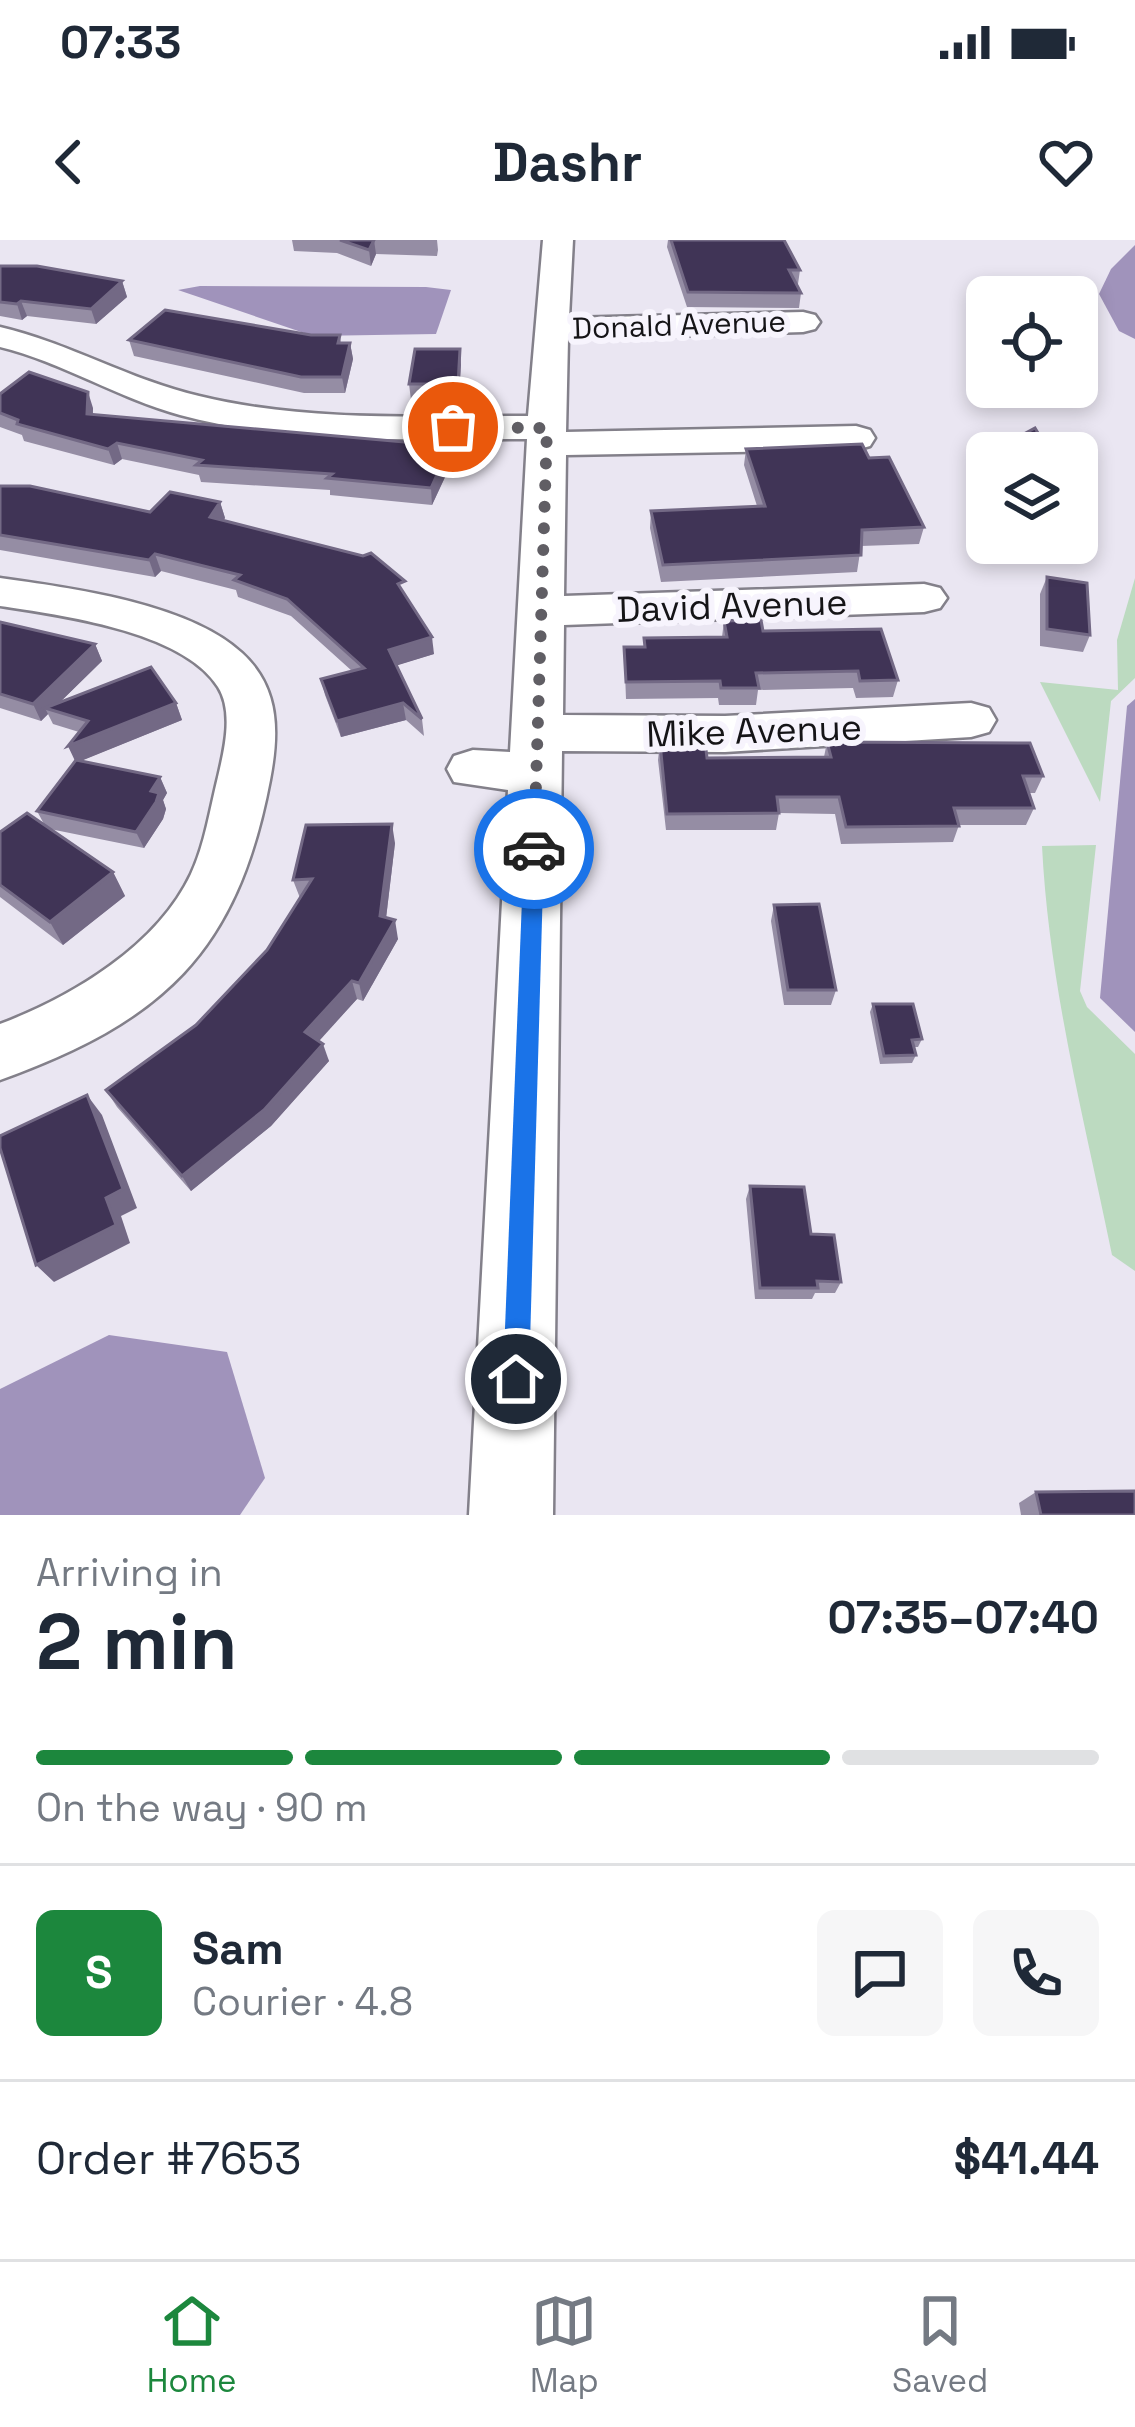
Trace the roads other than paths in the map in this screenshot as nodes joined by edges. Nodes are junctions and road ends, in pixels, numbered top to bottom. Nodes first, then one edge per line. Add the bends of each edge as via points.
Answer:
1 (537, 240) edge
2 (558, 240) edge
3 (802, 322) dead end
4 (556, 329) junction
5 (0, 338) edge
6 (549, 368) junction
7 (547, 436) junction
8 (856, 438) dead end
9 (0, 592) edge
10 (924, 598) dead end
11 (541, 611) junction
12 (970, 720) dead end
13 (515, 759) junction
14 (0, 1052) edge
15 (511, 1515) edge

1 - 6 street
2 - 4 street
3 - 4 street, Donald Avenue
4 - 6 street
5 - 7 street via 42,347 146,393 239,413
6 - 7 street
7 - 8 street
7 - 11 street
9 - 14 street via 172,630 207,650 242,684 253,738 213,887 180,933 104,1001
10 - 11 street, David Avenue
11 - 13 street
12 - 13 street, Mike Avenue via 725,734
13 - 15 street

